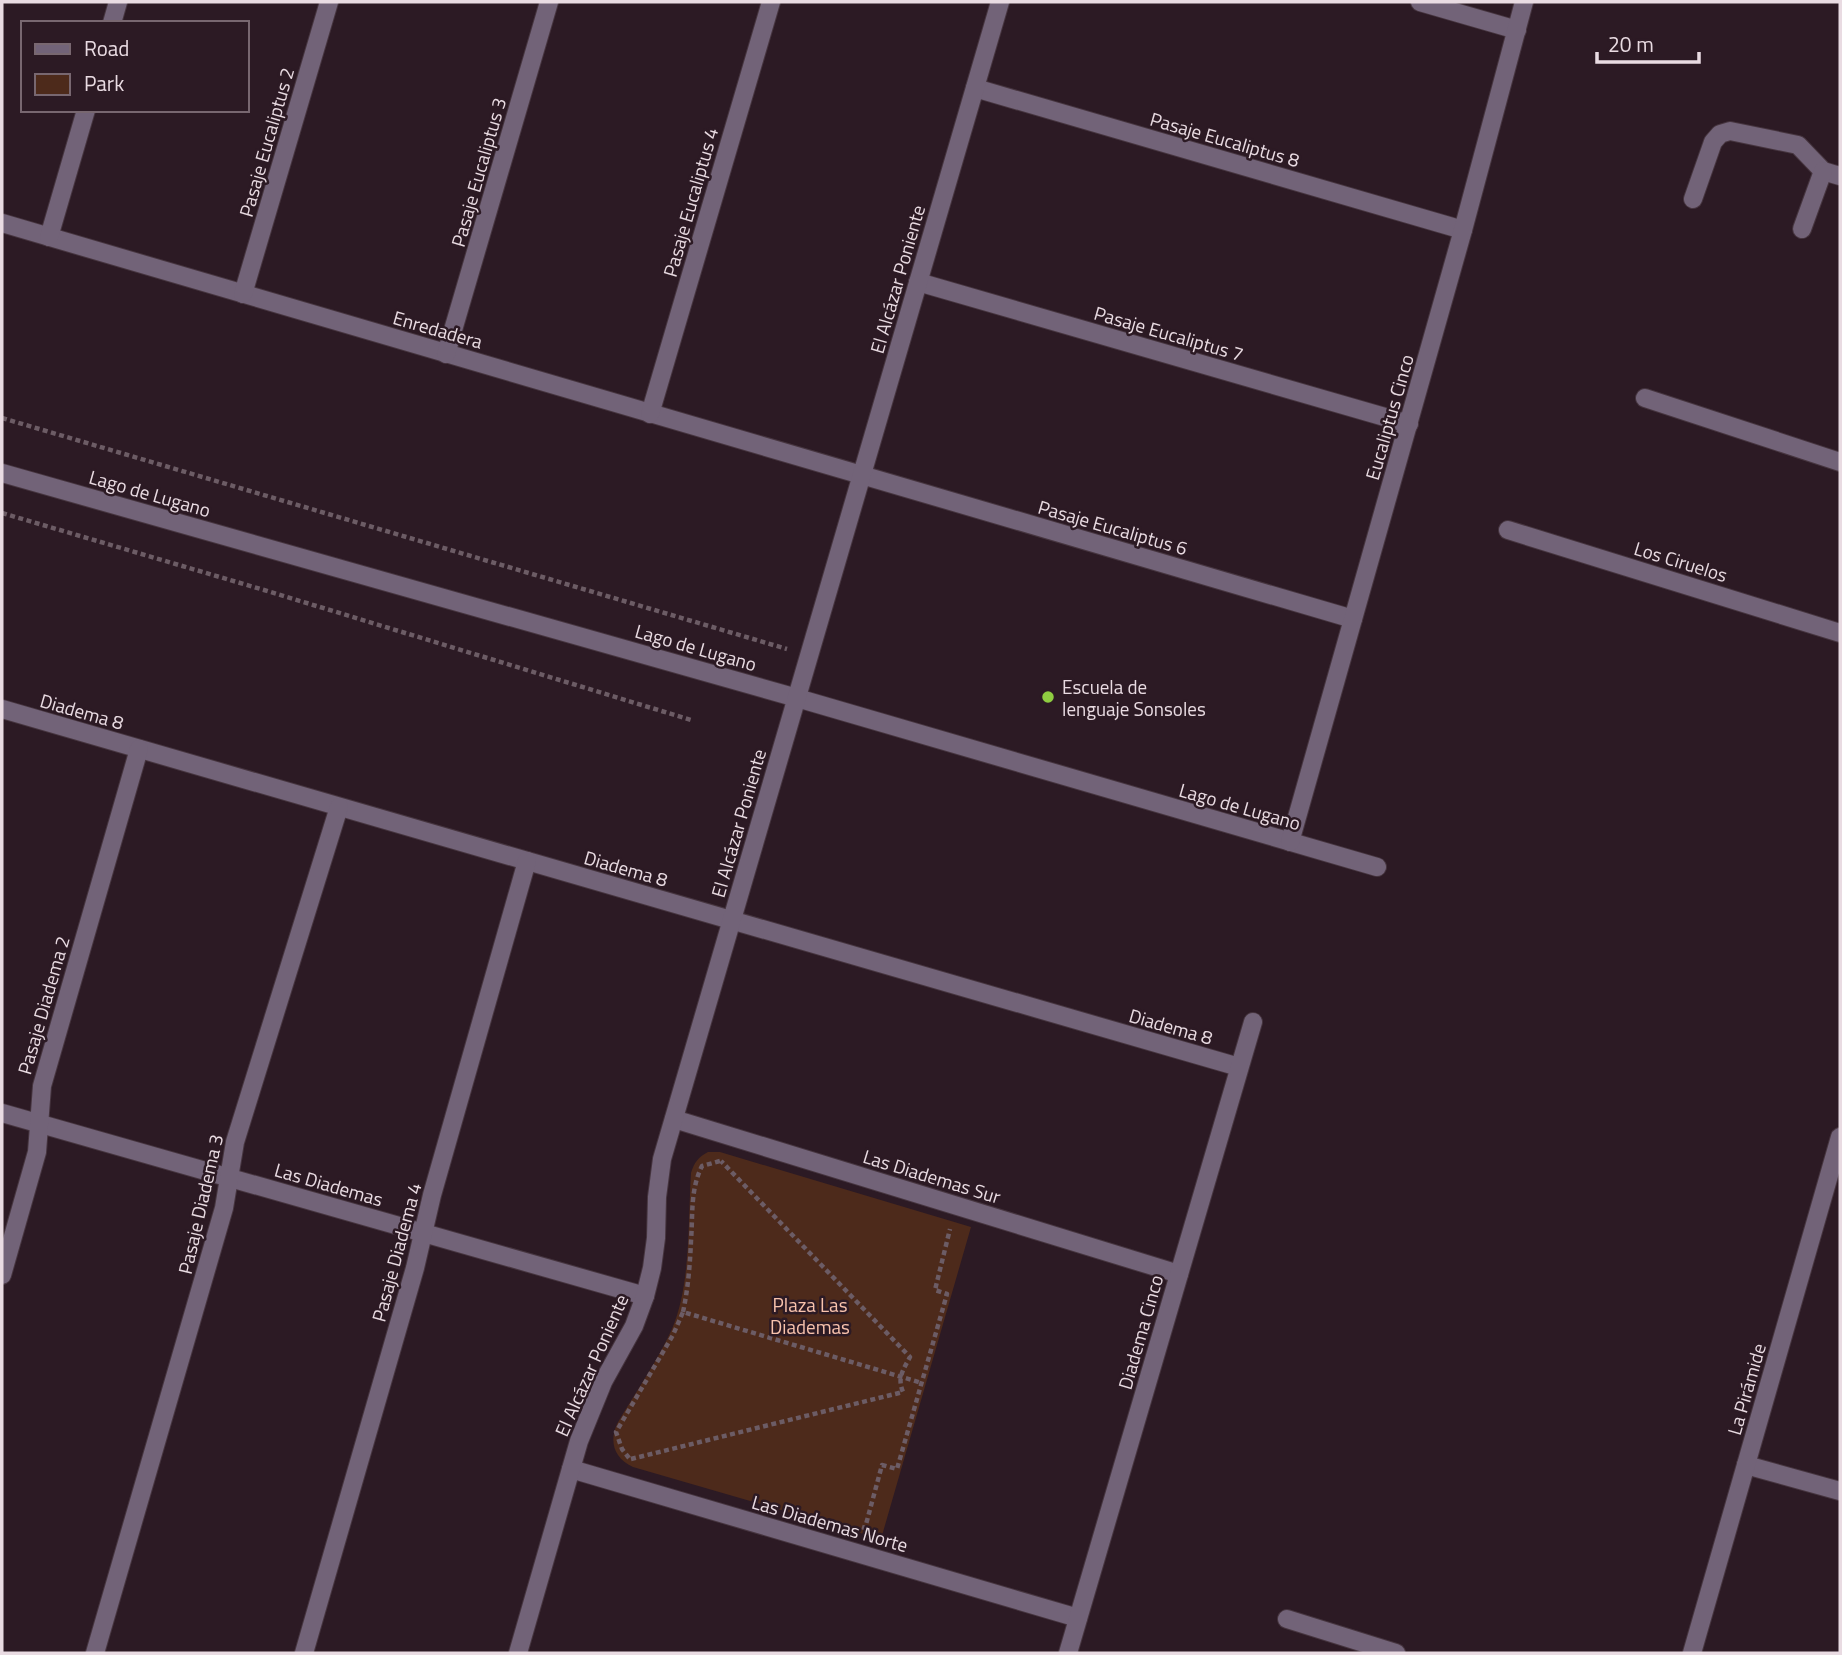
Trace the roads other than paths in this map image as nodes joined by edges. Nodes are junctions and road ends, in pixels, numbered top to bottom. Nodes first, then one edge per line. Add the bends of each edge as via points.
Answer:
1 (118, 2) edge
2 (329, 2) edge
3 (549, 2) edge
4 (771, 2) edge
5 (1000, 2) edge
6 (1420, 2) edge
7 (1524, 2) edge
8 (113, 21) edge
9 (1517, 30) junction
10 (975, 88) junction
11 (85, 112) edge
12 (1823, 171) junction
13 (1840, 176) edge
14 (1693, 199) dead end
15 (2, 223) edge
16 (1802, 229) dead end
17 (1463, 230) junction
18 (49, 237) junction
19 (918, 282) junction
20 (243, 294) junction
21 (446, 354) junction
22 (1645, 398) dead end
23 (650, 414) junction
24 (1409, 424) junction
25 (1840, 462) edge
26 (2, 473) edge
27 (862, 476) junction
28 (1508, 530) dead end
29 (1353, 619) junction
30 (1840, 633) edge
31 (797, 698) junction
32 (2, 709) edge
33 (139, 749) junction
34 (339, 807) junction
35 (1290, 842) junction
36 (527, 861) junction
37 (1377, 867) dead end
38 (731, 920) junction
39 (1252, 1022) dead end
40 (1239, 1068) junction
41 (2, 1112) edge
42 (674, 1119) junction
43 (39, 1123) junction
44 (1840, 1137) edge
45 (229, 1178) junction
46 (423, 1233) junction
47 (1179, 1274) junction
48 (2, 1275) edge
49 (645, 1296) junction
50 (1746, 1465) junction
51 (571, 1469) junction
52 (1840, 1491) edge
53 (1078, 1618) junction
54 (1287, 1619) dead end
55 (95, 1653) edge
56 (304, 1653) edge
57 (518, 1653) edge
58 (1068, 1653) edge
59 (1396, 1653) edge
60 (1692, 1653) edge

1 - 8 street
2 - 20 street, Pasaje Eucaliptus 2
3 - 21 street, Pasaje Eucaliptus 3
4 - 23 street, Pasaje Eucaliptus 4
5 - 10 street, El Alcázar Poniente
6 - 9 street
7 - 9 street, Eucaliptus Cinco
9 - 17 street, Eucaliptus Cinco
10 - 17 street, Pasaje Eucaliptus 8
10 - 19 street, El Alcázar Poniente
11 - 18 street
12 - 13 street
12 - 14 street via 1798,145 1730,131 1713,142
12 - 16 street
15 - 18 street, Enredadera
17 - 24 street, Eucaliptus Cinco
18 - 20 street, Enredadera
19 - 24 street, Pasaje Eucaliptus 7
19 - 27 street, El Alcázar Poniente
20 - 21 street, Enredadera
21 - 23 street, Enredadera
22 - 25 street
23 - 27 street, Enredadera
24 - 29 street, Eucaliptus Cinco
26 - 31 street, Lago de Lugano
27 - 29 street, Pasaje Eucaliptus 6
27 - 31 street, El Alcázar Poniente
28 - 30 street, Los Ciruelos
29 - 35 street, Eucaliptus Cinco
31 - 35 street, Lago de Lugano
31 - 38 street, El Alcázar Poniente
32 - 33 street, Diadema 8
33 - 34 street, Diadema 8
33 - 43 street, Pasaje Diadema 2 via 42,1086
34 - 36 street, Diadema 8
34 - 45 street, Pasaje Diadema 3 via 235,1142
35 - 37 street, Lago de Lugano
36 - 38 street, Diadema 8
36 - 46 street, Pasaje Diadema 4
38 - 40 street, Diadema 8
38 - 42 street, El Alcázar Poniente
39 - 40 street, Diadema Cinco
40 - 47 street, Diadema Cinco
41 - 43 street, Las Diademas
42 - 47 street, Las Diademas Sur
42 - 49 street, El Alcázar Poniente via 662,1158 656,1238
43 - 45 street, Las Diademas
43 - 48 street, Pasaje Diadema 2 via 37,1152
44 - 50 street, La Pirámide
45 - 46 street, Las Diademas
45 - 55 street, Pasaje Diadema 3 via 221,1221
46 - 49 street, Las Diademas
46 - 56 street, Pasaje Diadema 4
47 - 53 street, Diadema Cinco
49 - 51 street, El Alcázar Poniente via 603,1382
50 - 52 street
50 - 60 street, La Pirámide
51 - 53 street, Las Diademas Norte
51 - 57 street, El Alcázar Poniente
53 - 58 street, Diadema Cinco
54 - 59 street

